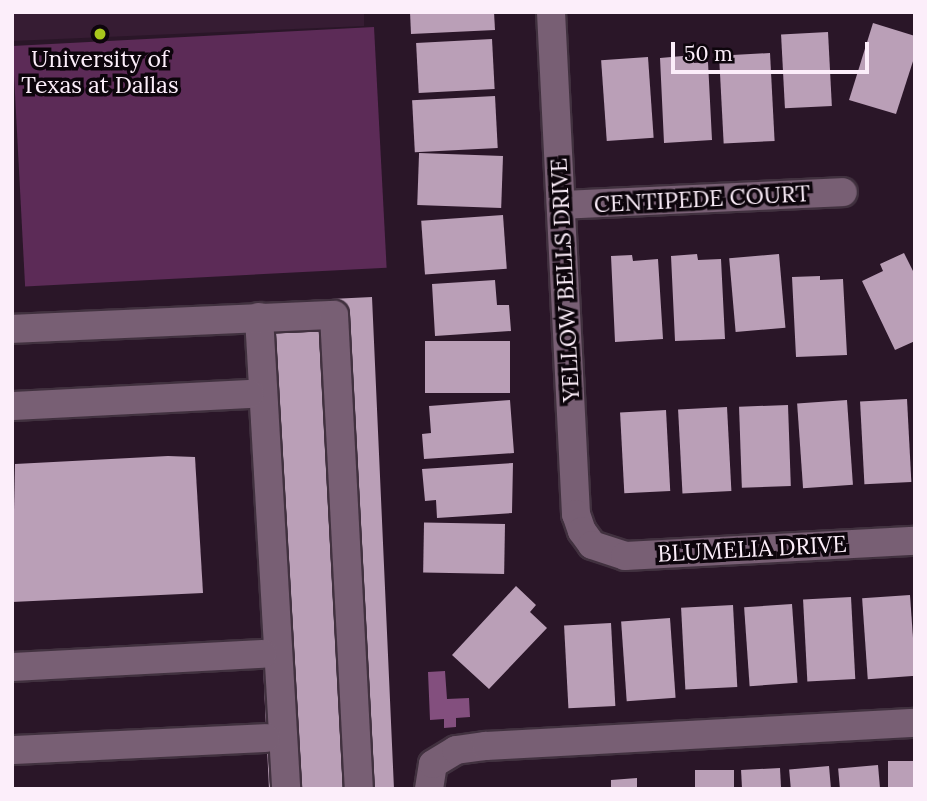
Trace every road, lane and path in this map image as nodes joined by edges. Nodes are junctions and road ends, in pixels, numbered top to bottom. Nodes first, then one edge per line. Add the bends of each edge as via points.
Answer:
1 (551, 12) edge
2 (843, 192) dead end
3 (561, 205) junction
4 (259, 317) junction
5 (12, 329) edge
6 (250, 394) dead end
7 (12, 405) edge
8 (915, 541) edge
9 (592, 545) joint
10 (262, 654) dead end
11 (12, 667) edge
12 (915, 723) edge
13 (266, 738) dead end
14 (12, 750) edge
15 (286, 789) edge
16 (359, 789) edge
17 (429, 789) edge

1 - 3 street, YELLOW BELLS DRIVE
2 - 3 street, CENTIPEDE COURT
3 - 9 street, YELLOW BELLS DRIVE via 576,514
4 - 5 street
4 - 15 street
4 - 16 street via 334,315
6 - 7 street
8 - 9 street, BLUMELIA DRIVE via 625,556
10 - 11 street
12 - 17 street via 456,750 433,764
13 - 14 street

